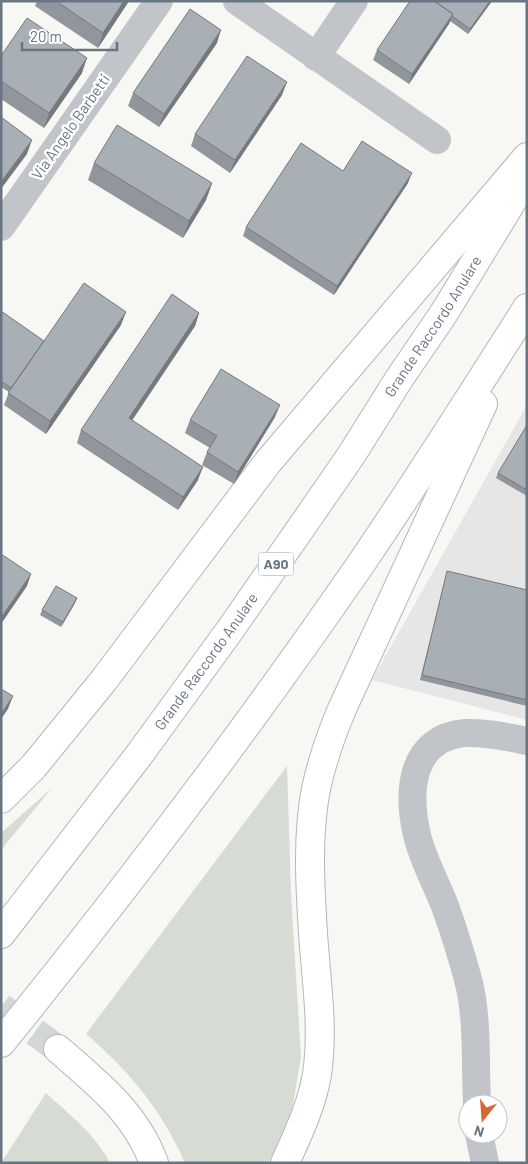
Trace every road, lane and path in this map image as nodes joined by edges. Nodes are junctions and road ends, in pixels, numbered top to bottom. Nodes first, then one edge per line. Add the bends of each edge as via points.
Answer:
1 (159, 1) edge
2 (237, 1) edge
3 (354, 1) edge
4 (316, 57) junction
5 (438, 140) dead end
6 (527, 157) edge
7 (527, 177) edge
8 (1, 227) edge
9 (526, 309) edge
10 (527, 741) edge
11 (1, 799) edge
12 (1, 934) edge
13 (1, 1043) edge
14 (58, 1049) tunnel mouth
15 (477, 1094) edge
16 (481, 1144) edge
17 (154, 1163) edge
18 (285, 1163) edge
19 (484, 1163) edge

1 - 8 street, Via Angelo Barbetti
2 - 4 street
3 - 4 street
4 - 5 street
6 - 11 main road via 268,462 104,680 34,766
7 - 12 main road, Grande Raccordo Anulare / A90 via 444,313 312,512 162,724
9 - 13 main road via 357,570 271,691 76,950
9 - 18 main road via 342,709 326,751 316,791 311,848 319,1059 310,1106
10 - 15 street via 467,733 444,738 424,753 413,784 418,837 445,907 469,984
14 - 17 main road via 121,1107 133,1122
16 - 19 street

